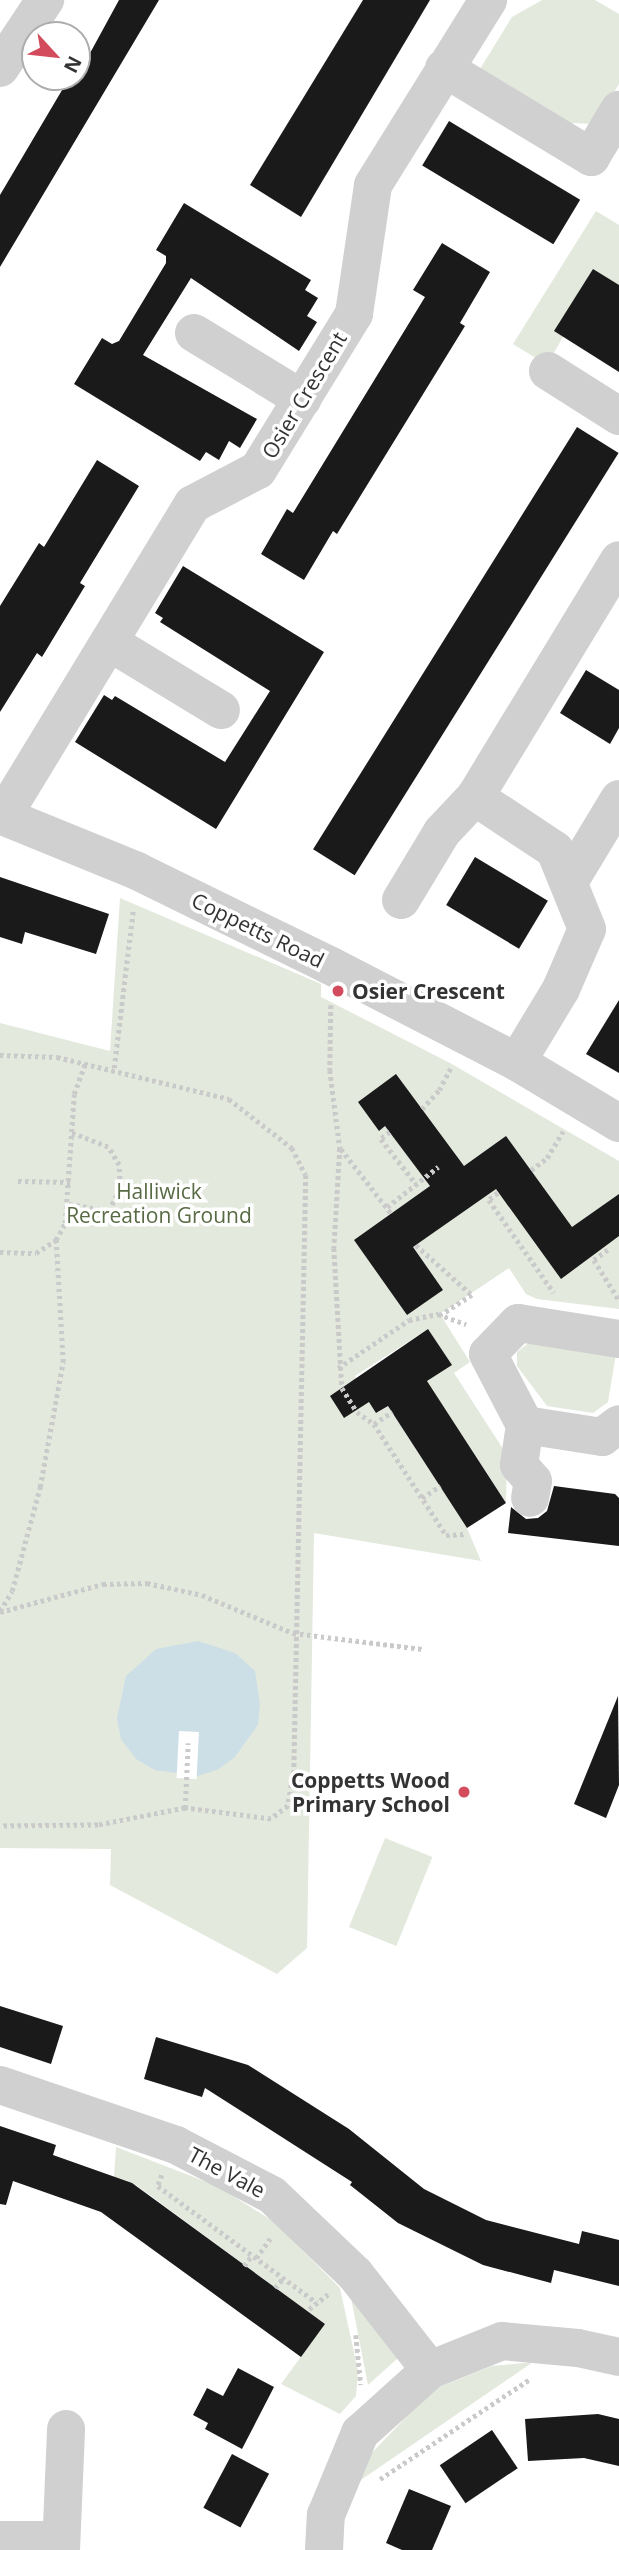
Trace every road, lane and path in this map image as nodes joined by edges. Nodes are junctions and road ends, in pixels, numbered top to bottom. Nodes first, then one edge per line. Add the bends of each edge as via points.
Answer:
1 (44, 0) edge
2 (488, 0) edge
3 (0, 68) edge
4 (444, 68) junction
5 (619, 110) edge
6 (194, 333) dead end
7 (548, 372) dead end
8 (302, 399) junction
9 (619, 416) edge
10 (619, 560) edge
11 (606, 611) edge
12 (109, 642) junction
13 (221, 710) dead end
14 (475, 797) junction
15 (619, 799) edge
16 (1, 815) edge
17 (137, 871) junction
18 (569, 882) junction
19 (401, 900) dead end
20 (345, 973) junction
21 (467, 1036) junction
22 (0, 1055) edge
23 (517, 1062) junction
24 (85, 1063) junction
25 (114, 1069) junction
26 (580, 1100) junction
27 (422, 1109) dead end
28 (619, 1123) edge
29 (390, 1132) dead end
30 (72, 1133) junction
31 (340, 1148) junction
32 (438, 1167) dead end
33 (531, 1170) dead end
34 (18, 1181) dead end
35 (70, 1182) junction
36 (416, 1184) junction
37 (498, 1193) dead end
38 (69, 1204) junction
39 (387, 1207) junction
40 (391, 1213) dead end
41 (56, 1240) junction
42 (416, 1245) dead end
43 (608, 1250) dead end
44 (0, 1252) edge
45 (619, 1300) edge
46 (441, 1315) junction
47 (601, 1336) edge
48 (488, 1354) junction
49 (338, 1367) junction
50 (392, 1412) dead end
51 (374, 1424) junction
52 (619, 1424) edge
53 (525, 1425) junction
54 (440, 1486) dead end
55 (422, 1498) junction
56 (530, 1498) dead end
57 (466, 1534) dead end
58 (0, 1612) edge
59 (293, 1633) junction
60 (422, 1649) dead end
61 (188, 1743) dead end
62 (185, 1808) junction
63 (0, 1826) edge
64 (0, 2085) edge
65 (173, 2144) junction
66 (252, 2255) junction
67 (244, 2266) dead end
68 (283, 2278) junction
69 (275, 2288) dead end
70 (317, 2303) dead end
71 (353, 2320) dead end
72 (619, 2357) edge
73 (430, 2370) junction
74 (532, 2378) dead end
75 (378, 2417) junction
76 (66, 2429) dead end
77 (372, 2484) dead end
78 (0, 2540) edge
79 (61, 2545) edge
80 (324, 2550) edge

1 - 3 street
2 - 4 street, Osier Crescent
4 - 5 street via 591,157
4 - 8 street, Osier Crescent via 373,185 354,314
6 - 8 street
7 - 9 street
8 - 12 street, Osier Crescent via 258,470 192,503
10 - 11 street
11 - 14 street
12 - 13 street
12 - 16 street, Osier Crescent
14 - 18 street via 555,850
14 - 19 street via 442,832
15 - 18 street
16 - 17 street, Coppetts Road
17 - 20 street, Coppetts Road
17 - 25 path
18 - 23 street via 587,929 561,989
20 - 21 street, Coppetts Road
20 - 31 path via 331,997 330,1070
21 - 23 street, Coppetts Road
21 - 27 path via 439,1090
22 - 24 path
23 - 26 street, Coppetts Road
24 - 25 path
24 - 30 path via 74,1094
25 - 59 path via 229,1099 292,1148 306,1175
26 - 28 street, Coppetts Road
26 - 33 path via 547,1158
29 - 36 path via 381,1139
30 - 35 path
30 - 38 path via 108,1147 119,1165 120,1186 109,1211
31 - 39 path
31 - 49 path via 334,1248
32 - 36 path
34 - 35 path
35 - 38 path
36 - 39 path
37 - 47 path via 489,1200
38 - 41 path
39 - 40 path
41 - 44 path via 36,1253
41 - 58 path via 63,1362 40,1486 12,1591
42 - 46 path via 472,1295
43 - 45 path via 594,1260
46 - 48 path via 474,1326
46 - 49 path via 409,1320
47 - 48 street via 518,1323
48 - 53 street
49 - 51 path via 342,1388 357,1412
50 - 51 path
51 - 55 path
52 - 53 street via 602,1437
53 - 56 street via 519,1465 533,1481
54 - 55 path
55 - 57 path via 446,1535
58 - 59 path via 103,1584 147,1583 202,1595
59 - 60 path
59 - 62 path via 293,1770 288,1806 271,1819
61 - 62 path
62 - 63 path via 98,1825
64 - 65 street, The Vale
65 - 66 path via 158,2186
65 - 73 street, The Vale via 272,2195 355,2274
66 - 67 path
66 - 68 path
68 - 69 path
68 - 70 path
71 - 75 path via 361,2385
72 - 73 street via 502,2341
73 - 75 street
74 - 77 path
75 - 80 street via 360,2434 326,2515
76 - 79 street
78 - 79 street

